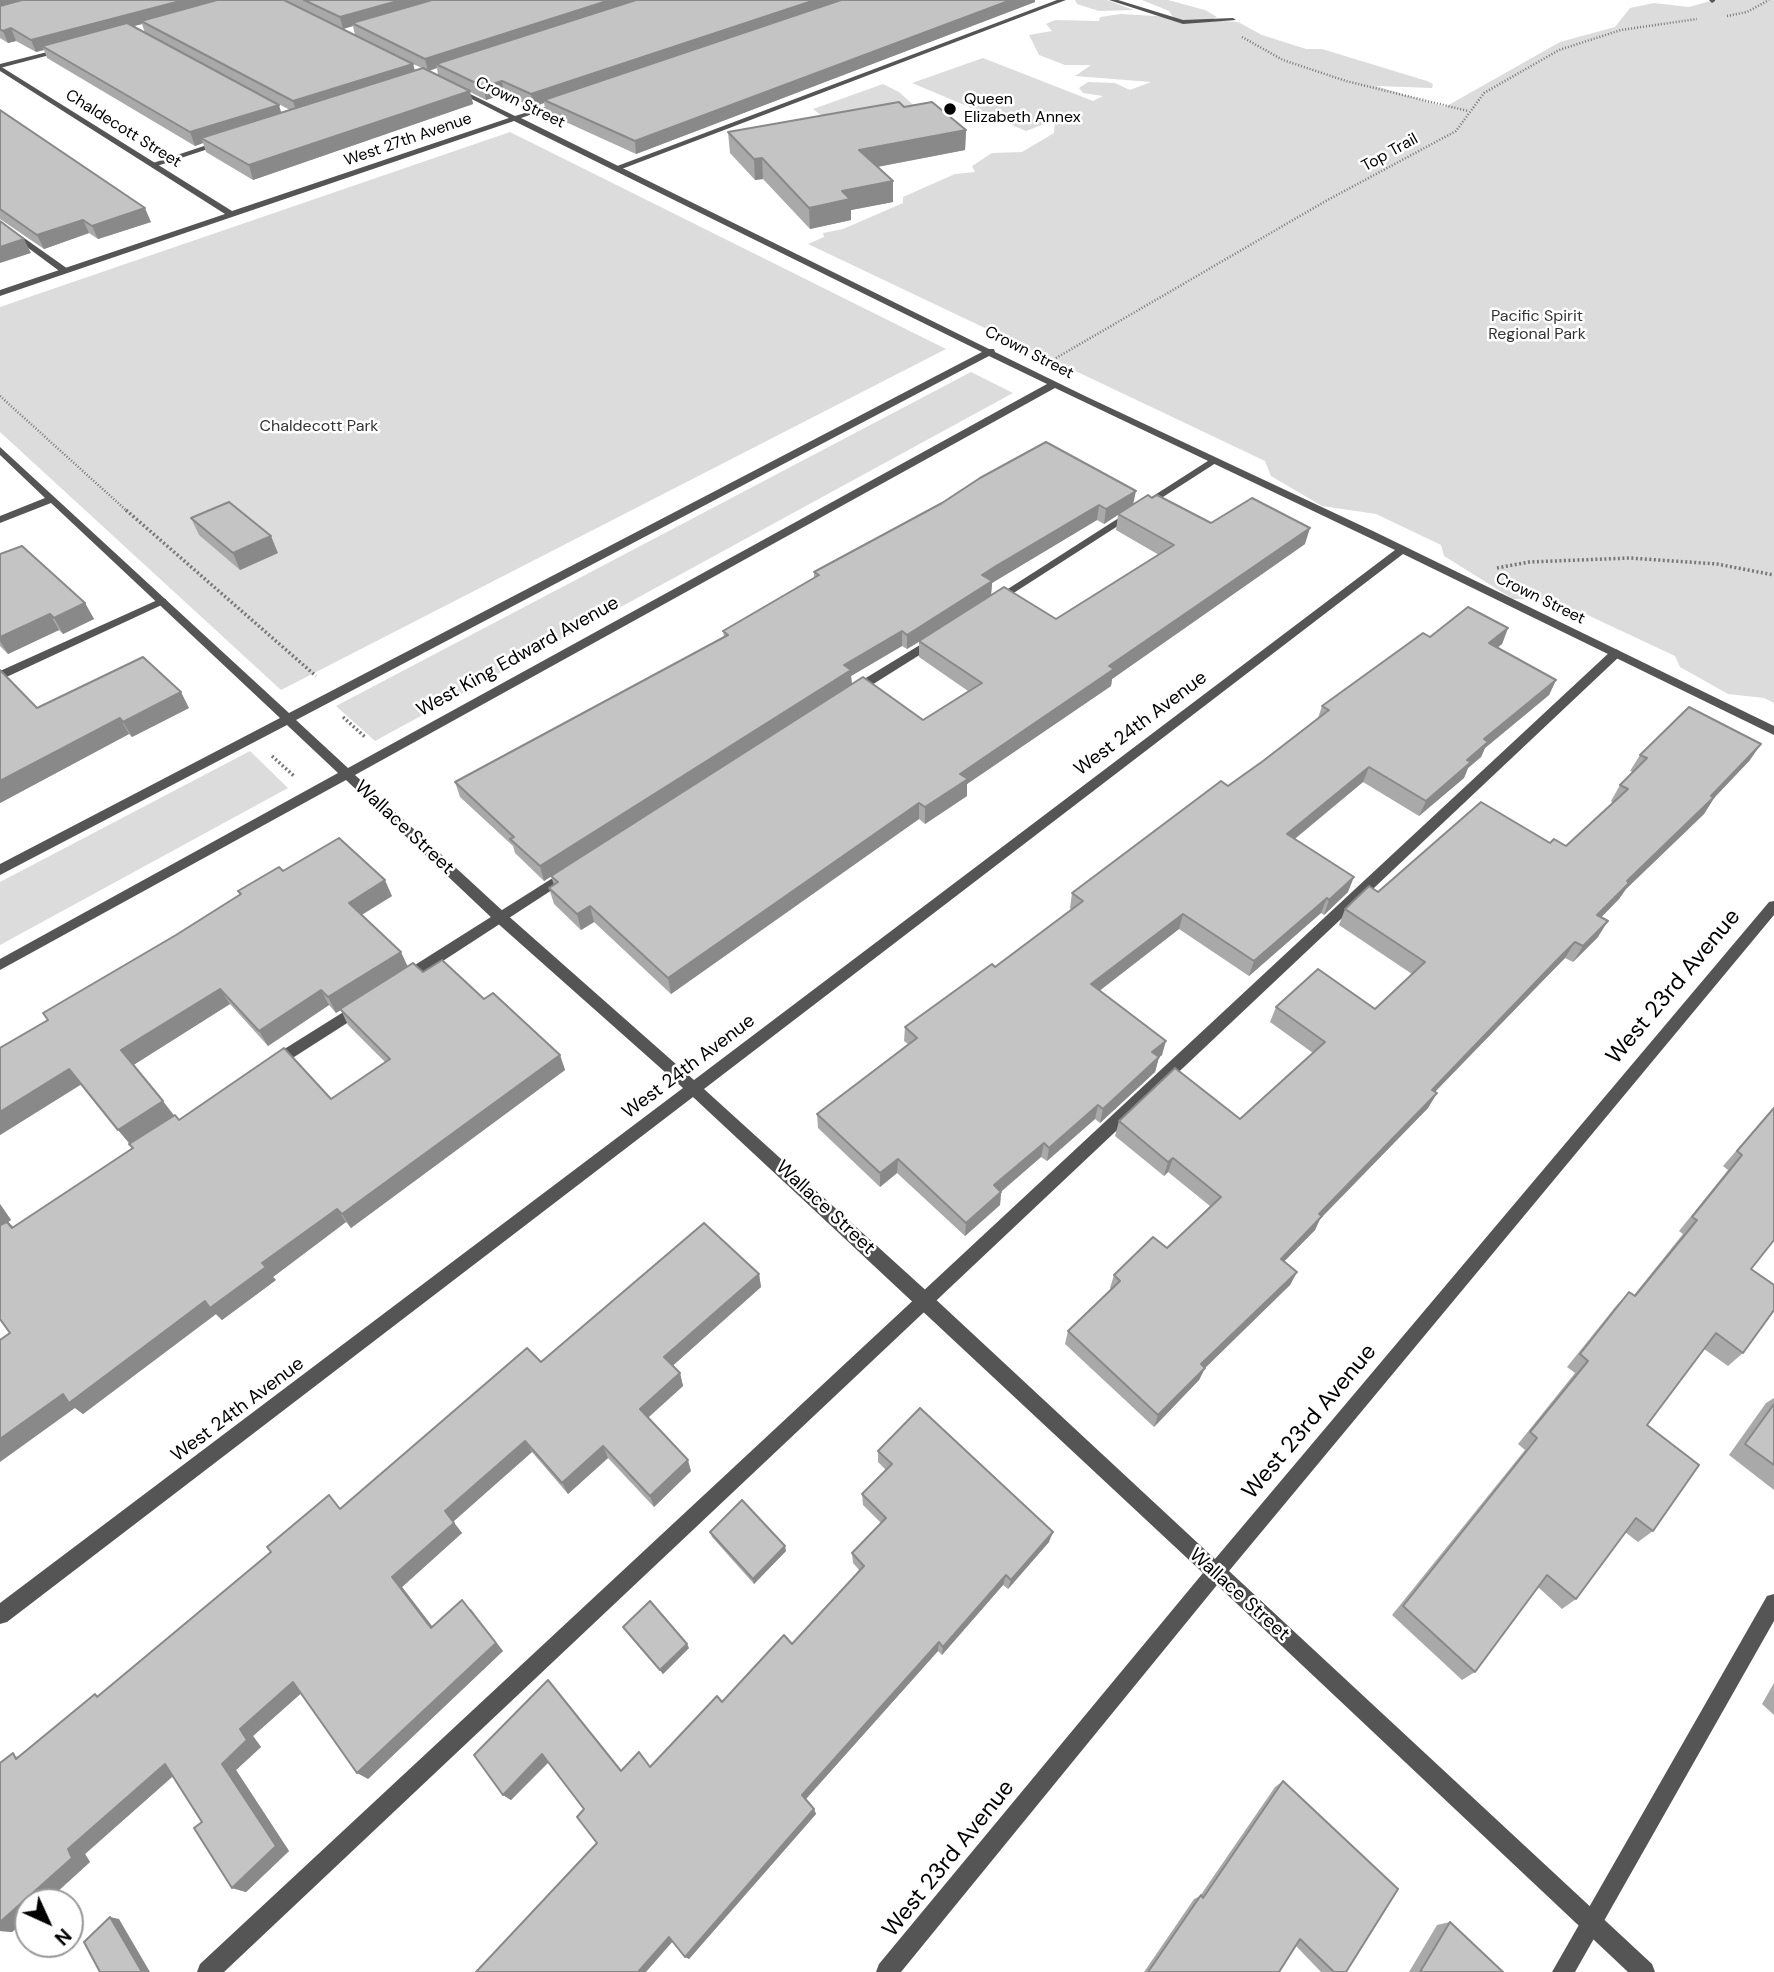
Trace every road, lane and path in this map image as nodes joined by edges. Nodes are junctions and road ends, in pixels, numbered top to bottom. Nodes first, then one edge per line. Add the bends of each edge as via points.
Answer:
1 (1063, 0) edge
2 (1112, 0) edge
3 (1769, 0) edge
4 (1723, 17) dead end
5 (1700, 19) dead end
6 (1233, 20) dead end
7 (1217, 22) junction
8 (72, 47) edge
9 (0, 67) edge
10 (451, 87) edge
11 (570, 99) edge
12 (1468, 111) junction
13 (515, 118) junction
14 (231, 140) edge
15 (154, 164) junction
16 (616, 168) junction
17 (231, 214) junction
18 (0, 223) edge
19 (65, 271) junction
20 (0, 293) edge
21 (991, 351) junction
22 (1030, 371) junction
23 (1055, 384) junction
24 (0, 396) edge
25 (0, 450) edge
26 (1213, 461) junction
27 (52, 499) junction
28 (0, 520) edge
29 (1402, 550) junction
30 (1489, 569) dead end
31 (1774, 575) edge
32 (162, 601) junction
33 (980, 611) edge
34 (944, 633) edge
35 (1616, 653) junction
36 (0, 676) edge
37 (317, 676) dead end
38 (839, 700) edge
39 (334, 709) dead end
40 (287, 719) junction
41 (1774, 731) edge
42 (374, 745) dead end
43 (272, 756) dead end
44 (346, 774) junction
45 (302, 784) dead end
46 (582, 865) edge
47 (0, 870) edge
48 (1774, 906) edge
49 (500, 917) junction
50 (0, 965) edge
51 (396, 984) edge
52 (372, 999) edge
53 (268, 1067) edge
54 (692, 1089) junction
55 (925, 1300) junction
56 (1215, 1573) junction
57 (1774, 1603) edge
58 (0, 1615) edge
59 (1591, 1922) junction
60 (208, 1972) edge
61 (887, 1972) edge
62 (1563, 1972) edge
63 (1644, 1972) edge

1 - 16 street
2 - 7 street via 1184,22
3 - 4 path via 1747,12
5 - 12 path, Top Trail via 1578,41 1484,93
6 - 7 street
7 - 12 path via 1283,60 1346,81
8 - 9 street
9 - 15 street, Chaldecott Street
10 - 13 street, Crown Street
11 - 13 street, West 27th Avenue
12 - 22 path, Top Trail via 1456,131
13 - 16 street, Crown Street
13 - 17 street, West 27th Avenue
14 - 15 street
15 - 17 street, Chaldecott Street
16 - 21 street, Crown Street
17 - 19 street, West 27th Avenue
18 - 19 street
19 - 20 street, West 27th Avenue
21 - 22 street, Crown Street
21 - 40 street
22 - 23 street, Crown Street
23 - 26 street, Crown Street
23 - 44 street, West King Edward Avenue
24 - 37 path
25 - 27 street, Wallace Street
26 - 29 street, Crown Street
26 - 33 street
27 - 28 street
27 - 32 street, Wallace Street
29 - 35 street, Crown Street
29 - 54 street, West 24th Avenue
30 - 31 path via 1529,562 1630,558 1717,564
32 - 36 street
32 - 40 street, Wallace Street
34 - 38 street
35 - 41 street, Crown Street
35 - 55 street
39 - 42 path
40 - 44 street, Wallace Street
40 - 47 street
43 - 45 path
44 - 49 street, Wallace Street
44 - 50 street, West King Edward Avenue
46 - 49 street
48 - 56 street, West 23rd Avenue
49 - 51 street
49 - 54 street, Wallace Street
52 - 53 street
54 - 55 street, Wallace Street
54 - 58 street, West 24th Avenue
55 - 56 street, Wallace Street
55 - 60 street
56 - 59 street, Wallace Street
56 - 61 street, West 23rd Avenue
57 - 59 street
59 - 62 street
59 - 63 street, Wallace Street

